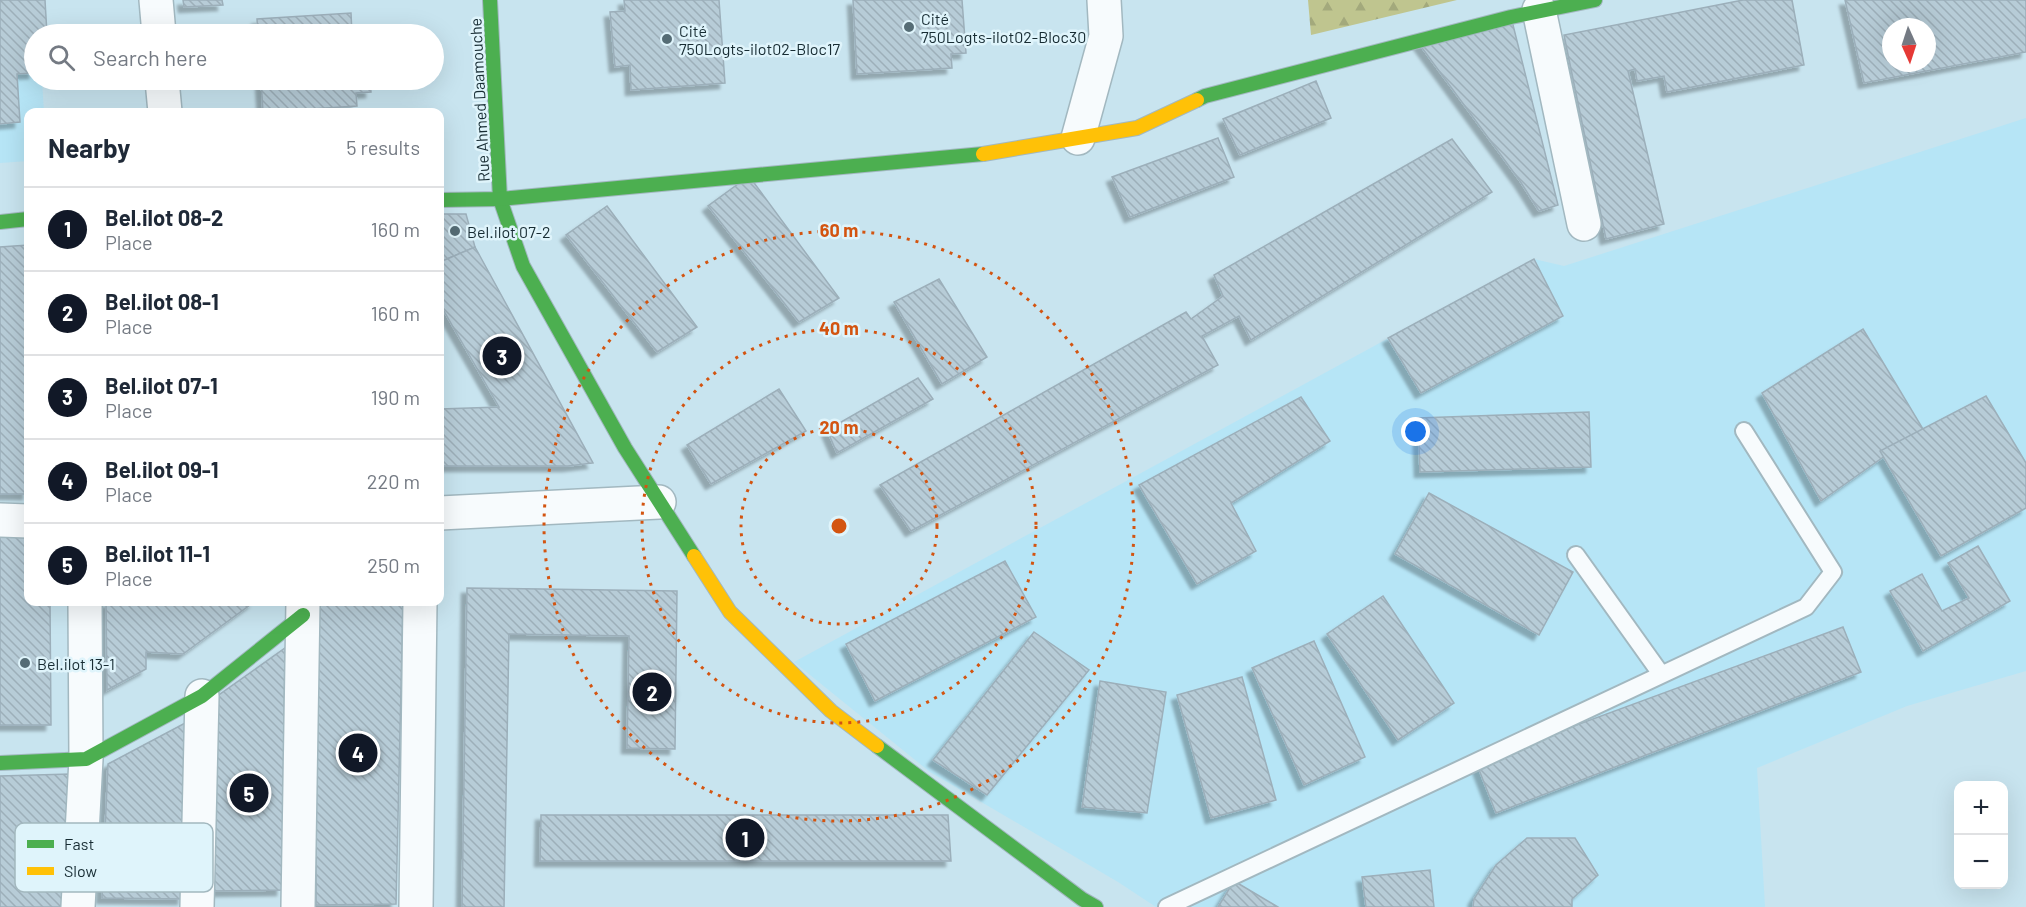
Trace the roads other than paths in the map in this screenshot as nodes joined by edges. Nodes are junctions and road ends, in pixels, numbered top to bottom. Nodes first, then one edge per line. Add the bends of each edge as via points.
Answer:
1 (156, 0) edge
2 (490, 0) edge
3 (1104, 0) edge
4 (1595, 0) edge
5 (1539, 10) junction
6 (158, 24) edge
7 (163, 90) edge
8 (165, 108) edge
9 (1078, 138) junction
10 (501, 199) junction
11 (444, 200) edge
12 (24, 219) edge
13 (0, 222) edge
14 (1584, 224) dead end
15 (1744, 431) dead end
16 (659, 502) junction
17 (444, 513) edge
18 (0, 520) edge
19 (24, 521) edge
20 (1576, 555) dead end
21 (85, 606) edge
22 (420, 606) edge
23 (303, 608) edge
24 (1661, 674) junction
25 (202, 696) junction
26 (86, 759) junction
27 (0, 763) edge
28 (83, 823) edge
29 (199, 823) edge
30 (79, 892) edge
31 (197, 892) edge
32 (1085, 904) edge
33 (78, 907) edge
34 (197, 907) edge
35 (298, 907) edge
36 (416, 907) edge
37 (1167, 907) edge

1 - 6 street
2 - 10 street, Rue Ahmed Daamouche
3 - 9 street via 1106,36
4 - 5 street
5 - 9 street via 1205,96 1137,128
5 - 14 street
7 - 8 street
9 - 10 street via 969,156
10 - 11 street
10 - 16 street, Rue Ahmed Daamouche via 523,266
12 - 13 street
15 - 24 lane via 1833,572 1806,607
16 - 17 street
16 - 32 street, Rue Ahmed Daamouche via 730,612 831,711
18 - 19 street
20 - 24 lane
21 - 26 street
22 - 36 street
23 - 25 street
23 - 35 street
24 - 37 lane
25 - 26 street
25 - 29 street
26 - 27 street
26 - 28 street
30 - 33 street
31 - 34 street

